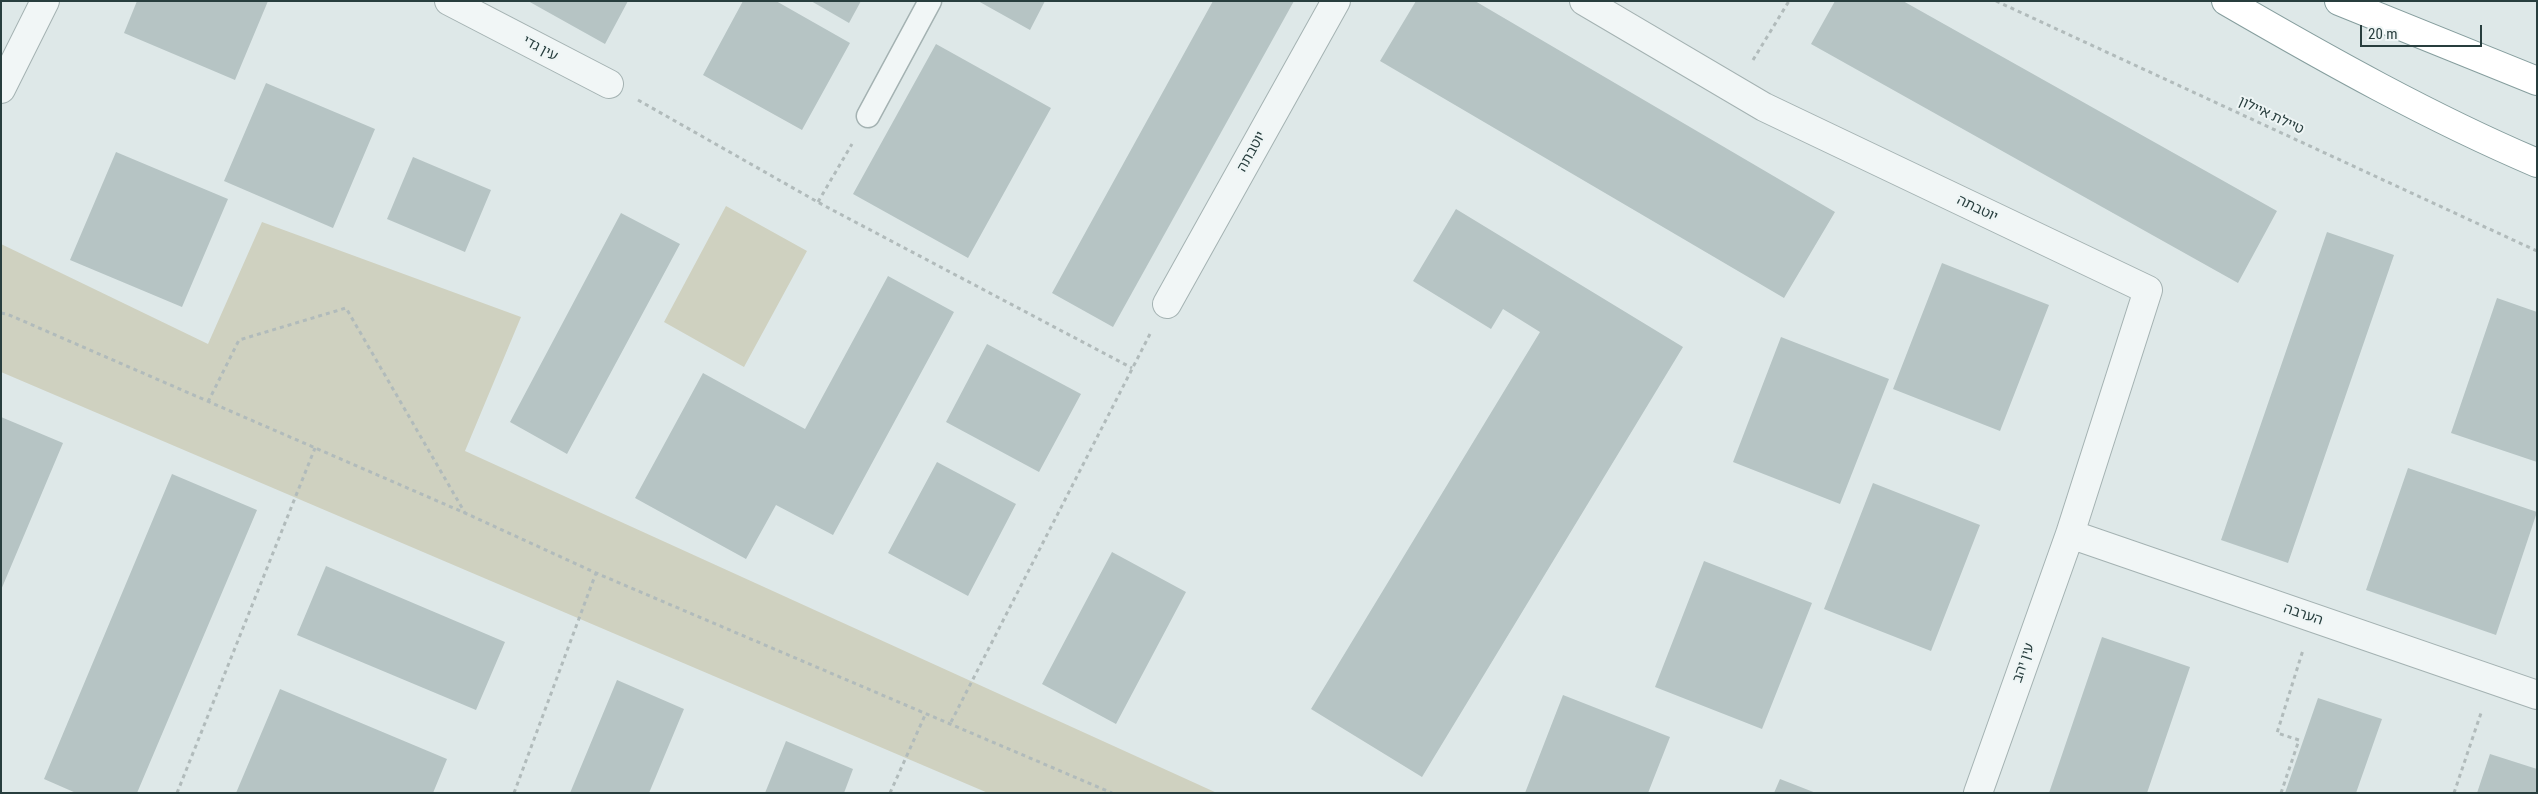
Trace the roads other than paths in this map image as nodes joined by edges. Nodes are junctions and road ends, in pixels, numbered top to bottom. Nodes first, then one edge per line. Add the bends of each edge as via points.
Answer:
1 (46, 1) edge
2 (930, 1) edge
3 (1336, 1) edge
4 (1584, 1) edge
5 (2226, 1) edge
6 (2339, 1) edge
7 (466, 5) edge
8 (2537, 81) edge
9 (609, 84) road end
10 (1, 89) edge
11 (868, 116) road end
12 (2537, 163) edge
13 (1167, 304) road end
14 (2070, 534) junction
15 (2537, 695) edge
16 (1978, 793) edge

1 - 10 street
2 - 11 lane
3 - 13 street, יוטבתה
4 - 14 street, יוטבתה via 1764,107 2148,290
5 - 12 highway via 2293,40 2491,144
6 - 8 highway
7 - 9 street, עין גדי
14 - 15 street, הערבה
14 - 16 street, עין יהב

